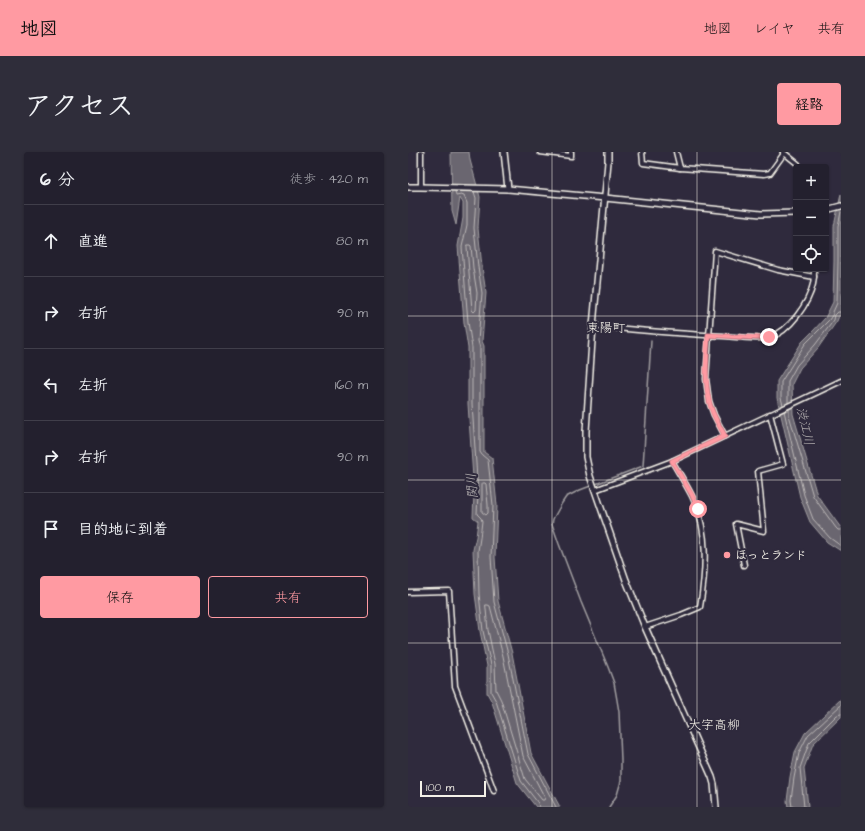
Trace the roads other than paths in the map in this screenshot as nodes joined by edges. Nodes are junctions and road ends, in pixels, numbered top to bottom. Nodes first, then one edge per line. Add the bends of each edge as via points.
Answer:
1 (421, 152) edge
2 (504, 152) edge
3 (540, 152) edge
4 (571, 152) edge
5 (608, 152) edge
6 (642, 152) edge
7 (676, 152) edge
8 (783, 152) edge
9 (798, 164) edge
10 (680, 168) junction
11 (408, 187) edge
12 (421, 187) junction
13 (506, 189) junction
14 (605, 198) junction
15 (841, 206) edge
16 (829, 210) edge
17 (793, 213) edge
18 (814, 272) edge
19 (814, 277) junction
20 (593, 326) junction
21 (708, 335) junction
22 (841, 380) edge
23 (770, 414) junction
24 (725, 436) junction
25 (672, 461) junction
26 (595, 490) junction
27 (744, 565) dead end
28 (408, 592) edge
29 (645, 627) junction
30 (494, 791) dead end
31 (716, 807) edge

1 - 12 street
2 - 13 street
3 - 4 street via 571,156
5 - 14 street
6 - 10 street via 643,163
7 - 10 street
8 - 9 street
8 - 10 street via 770,173 764,174
11 - 12 street
12 - 13 street
13 - 14 street
14 - 17 street via 761,214
14 - 20 street
15 - 16 street
18 - 19 street
19 - 21 street via 811,292 796,317 784,330 775,335 759,338
19 - 21 street via 778,270 715,251
20 - 21 street
20 - 26 street via 586,457
21 - 24 street via 706,379 709,401
22 - 23 street
23 - 24 street
23 - 27 street via 783,464 758,471 764,531 736,524
24 - 25 street
25 - 26 street
25 - 29 street via 692,495 702,526 705,568 700,608
26 - 29 street
28 - 30 street via 448,591 455,686
29 - 31 street via 712,777

